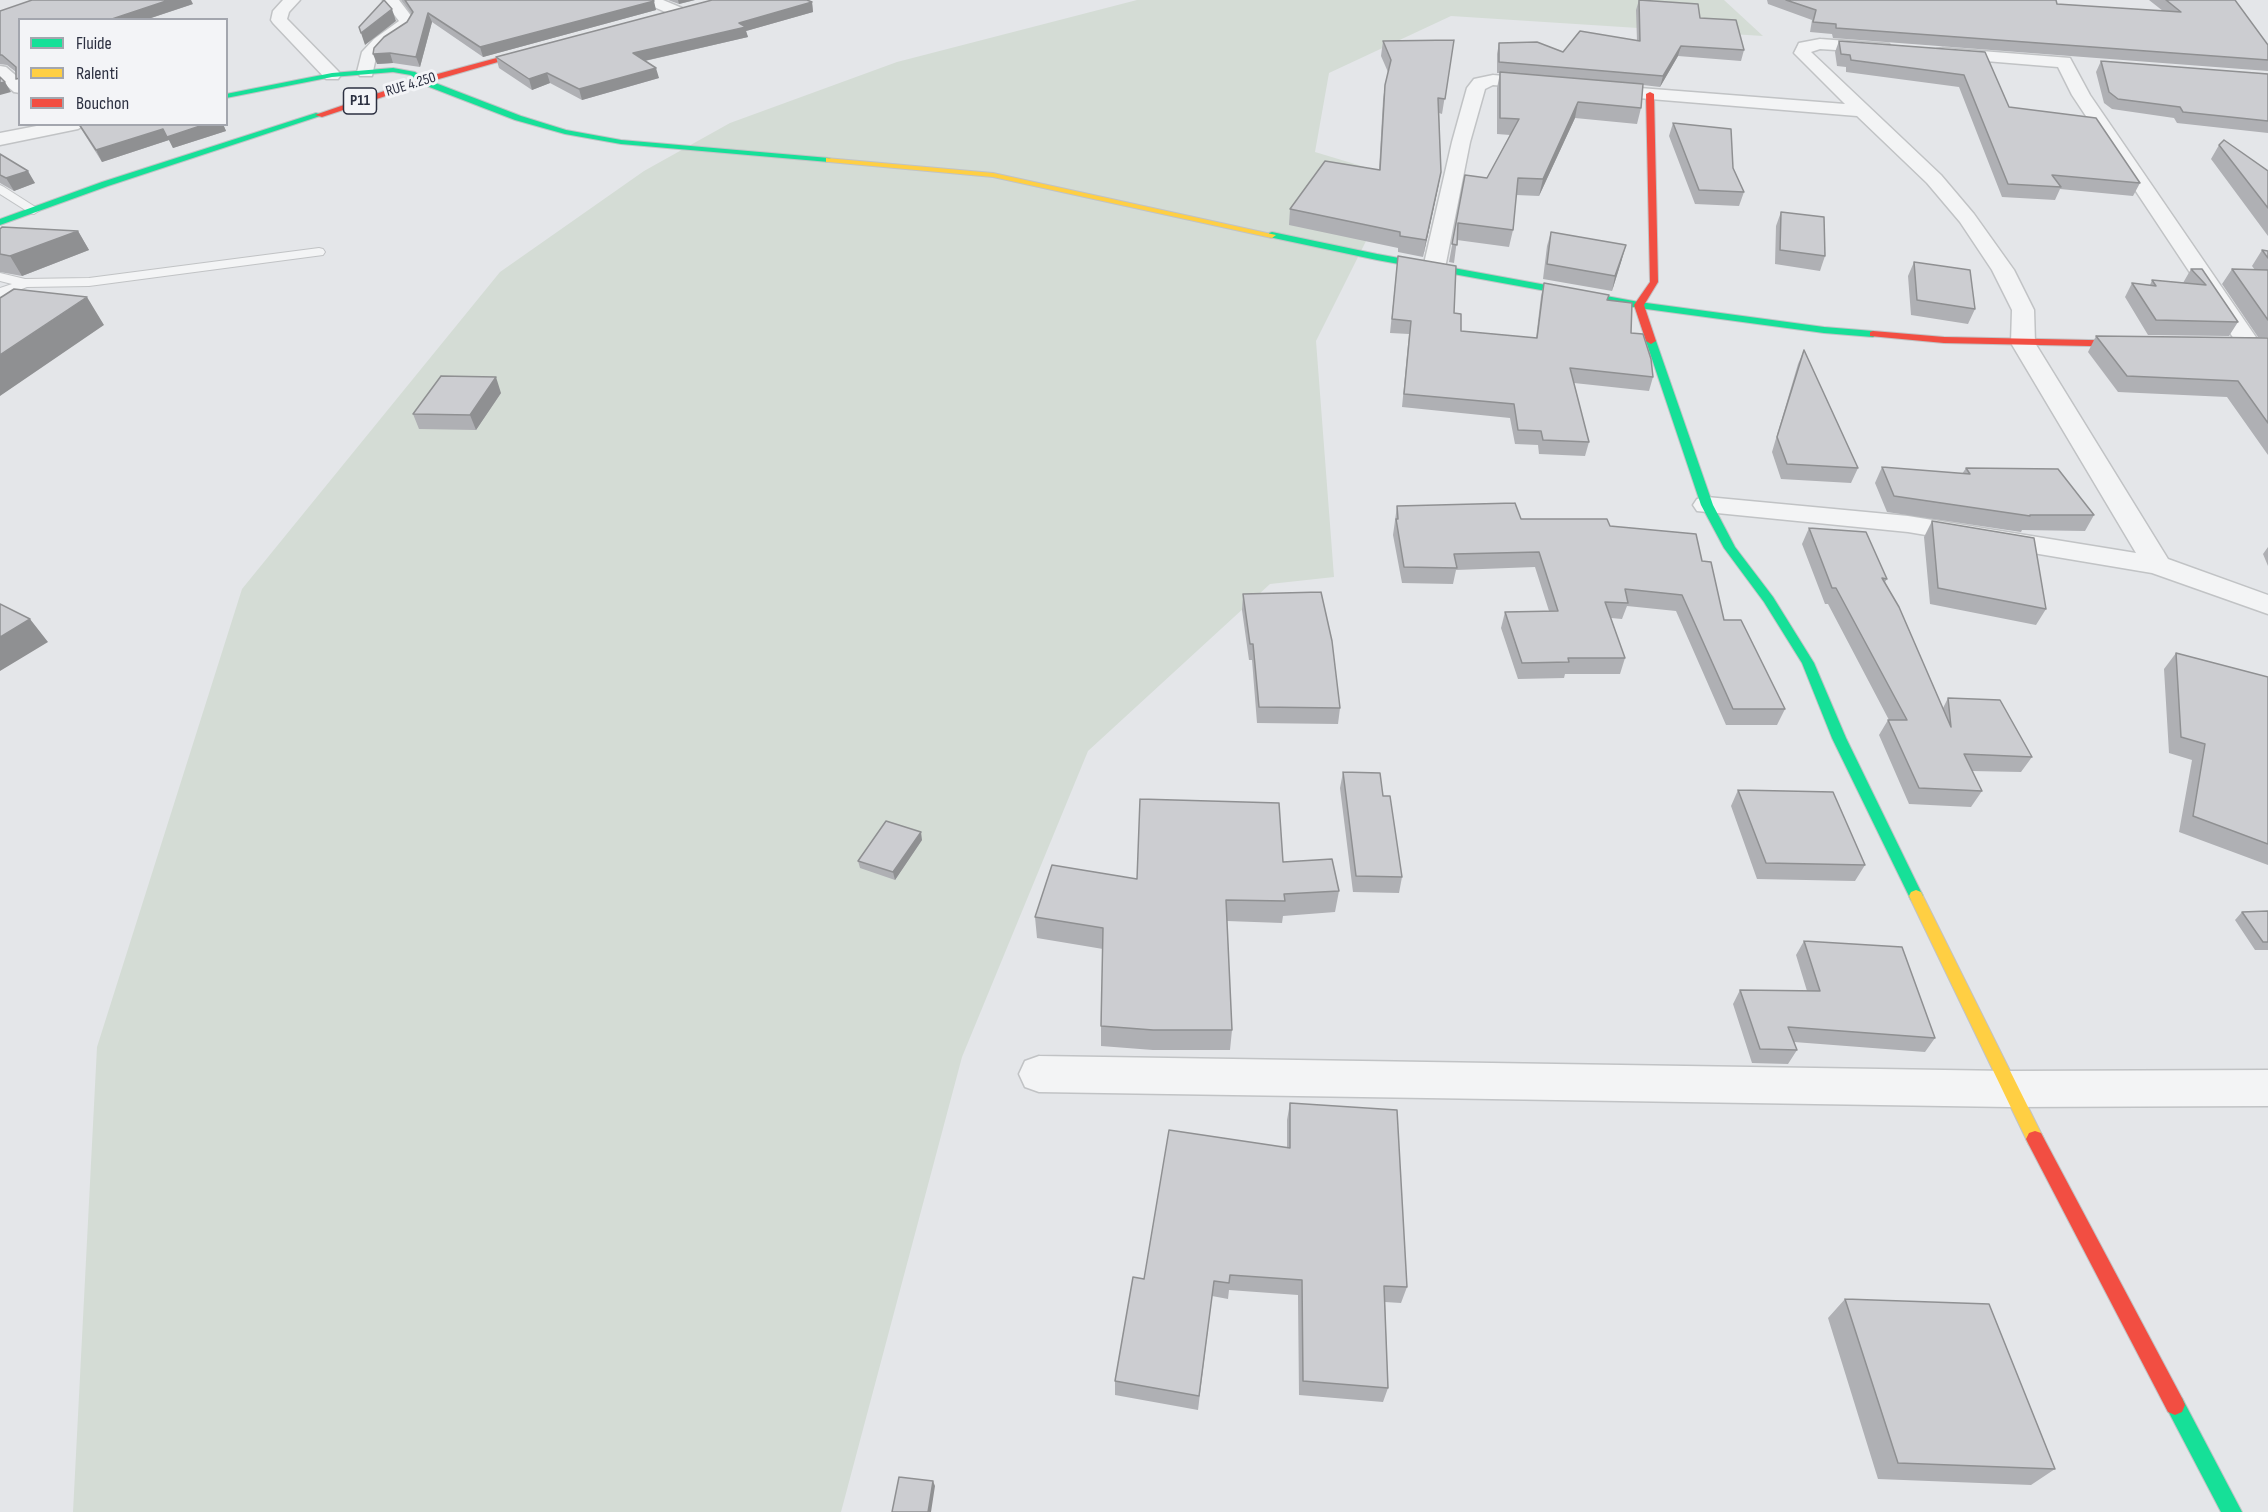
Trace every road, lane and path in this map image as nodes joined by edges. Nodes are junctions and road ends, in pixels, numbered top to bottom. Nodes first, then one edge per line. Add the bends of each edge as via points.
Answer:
1 (292, 0) edge
2 (391, 0) edge
3 (650, 0) edge
4 (681, 10) joint
5 (654, 17) edge
6 (554, 44) edge
7 (1900, 50) edge
8 (1922, 51) edge
9 (2064, 62) junction
10 (2087, 64) edge
11 (0, 71) edge
12 (366, 72) junction
13 (332, 75) junction
14 (422, 81) junction
15 (18, 85) edge
16 (1561, 86) edge
17 (1594, 89) edge
18 (1650, 94) junction
19 (228, 96) edge
20 (1864, 111) junction
21 (45, 127) edge
22 (0, 139) edge
23 (0, 189) edge
24 (33, 210) junction
25 (0, 222) edge
26 (319, 252) dead end
27 (1434, 268) junction
28 (0, 277) edge
29 (25, 283) junction
30 (0, 293) edge
31 (1639, 305) junction
32 (2023, 343) junction
33 (2154, 344) edge
34 (2252, 346) edge
35 (1707, 505) junction
36 (2158, 565) junction
37 (2268, 605) edge
38 (1039, 1074) dead end
39 (2268, 1088) edge
40 (2008, 1089) junction
41 (2232, 1512) edge

1 - 13 street via 281,11 279,20
2 - 12 street via 407,21 368,56
3 - 4 street
4 - 5 street
6 - 14 street, RUE 4.250 / P11
7 - 20 street via 1820,44 1805,47 1802,53
8 - 9 street
9 - 10 street
9 - 34 street via 2081,94
11 - 15 street
12 - 13 street
12 - 14 street via 412,73
13 - 19 street
14 - 24 street, RUE 4.250 / P11
14 - 27 street via 565,132 621,142 993,175
16 - 27 street via 1493,80 1476,88
17 - 18 street
18 - 20 street
18 - 31 street via 1654,282
20 - 32 street via 1934,179 2003,270 2023,310
21 - 22 street
23 - 24 lane
24 - 25 street, RUE 4.250 / P11
26 - 29 lane via 89,282
27 - 31 street
28 - 29 lane
29 - 30 lane
31 - 32 street via 1824,330
31 - 35 street
32 - 33 street
32 - 36 street
35 - 36 street via 1908,524
35 - 40 street via 1730,549 1769,600 1808,663 1839,738
36 - 37 street
38 - 40 street
39 - 40 street
40 - 41 street

